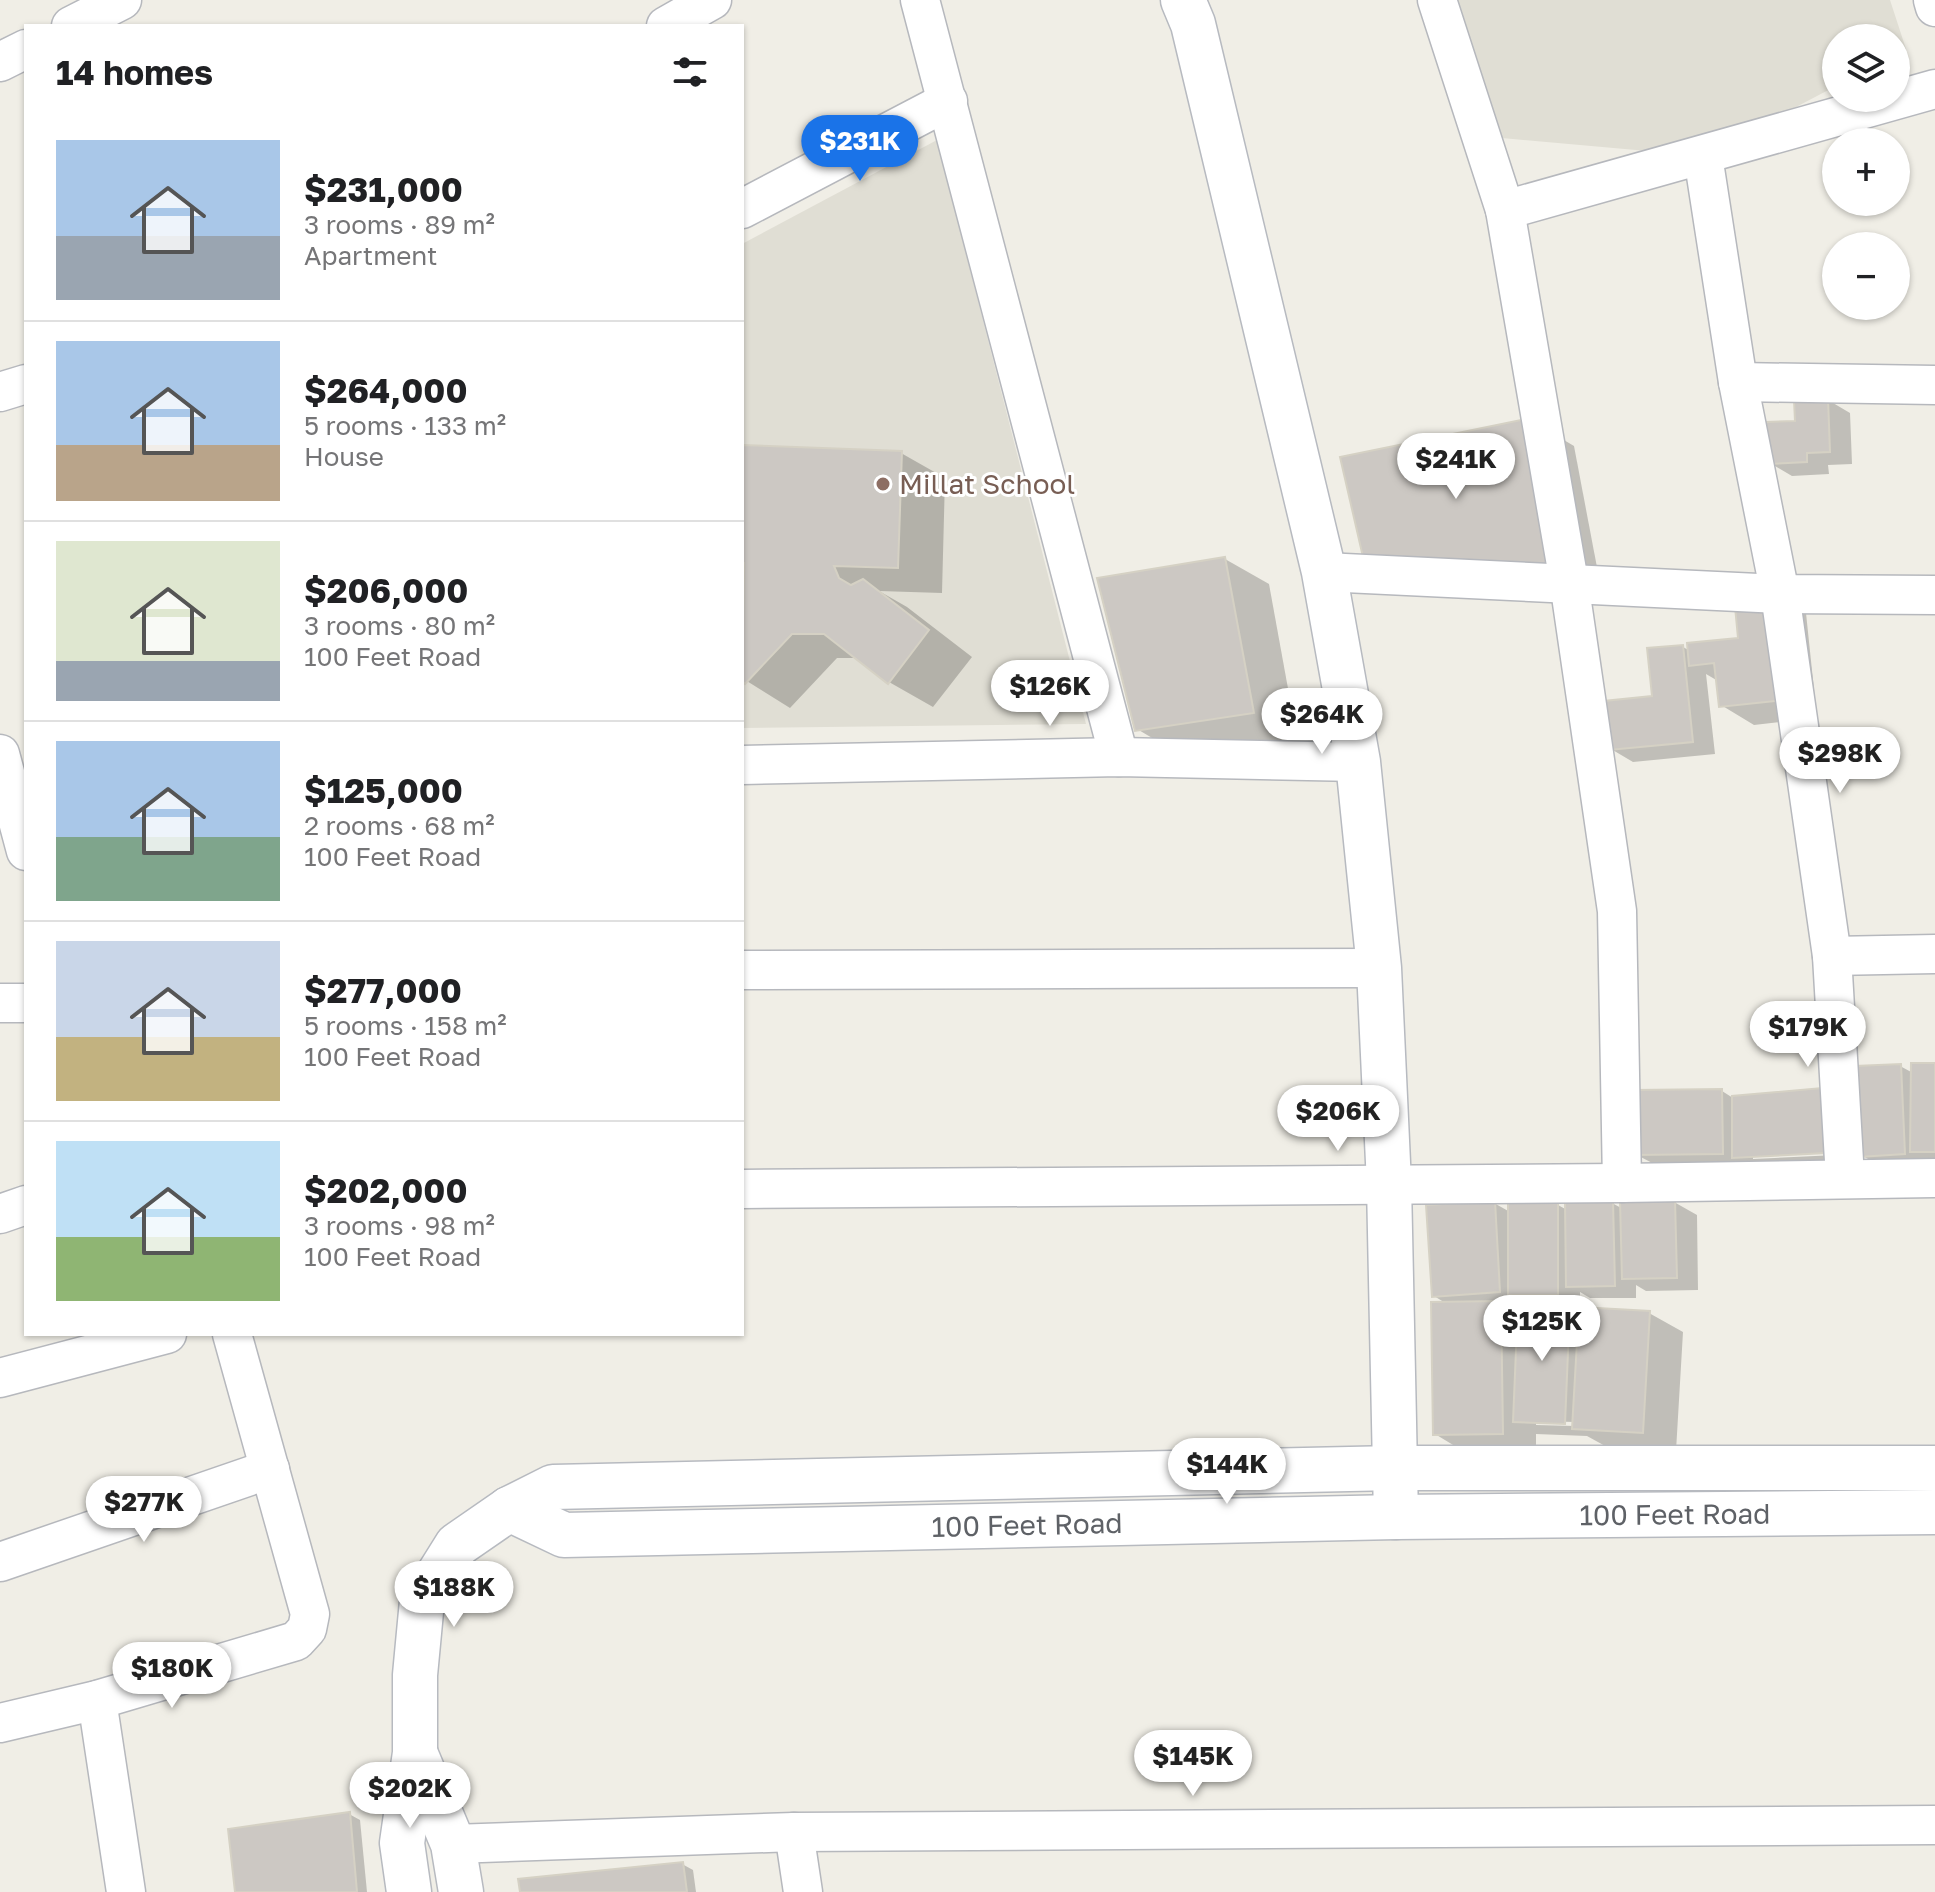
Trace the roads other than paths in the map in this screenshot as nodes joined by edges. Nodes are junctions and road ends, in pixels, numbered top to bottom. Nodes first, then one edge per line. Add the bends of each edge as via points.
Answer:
1 (122, 0) edge
2 (712, 0) edge
3 (920, 0) edge
4 (1183, 0) edge
5 (1437, 0) edge
6 (1933, 0) edge
7 (1935, 7) edge
8 (75, 24) edge
9 (670, 24) edge
10 (24, 50) edge
11 (0, 62) edge
12 (1935, 89) edge
13 (948, 101) junction
14 (1703, 156) junction
15 (744, 208) edge
16 (1505, 210) junction
17 (1738, 382) junction
18 (24, 385) edge
19 (1935, 385) edge
20 (0, 392) edge
21 (1324, 572) junction
22 (1569, 582) junction
23 (1780, 594) junction
24 (1935, 595) edge
25 (0, 754) edge
26 (1119, 757) junction
27 (1358, 762) junction
28 (744, 765) edge
29 (24, 844) edge
30 (1935, 954) edge
31 (1832, 956) junction
32 (1379, 968) junction
33 (744, 970) edge
34 (0, 1003) edge
35 (24, 1003) edge
36 (1845, 1178) junction
37 (1935, 1178) edge
38 (1622, 1183) junction
39 (1389, 1184) junction
40 (744, 1189) edge
41 (24, 1206) edge
42 (0, 1214) edge
43 (159, 1336) edge
44 (233, 1336) edge
45 (0, 1378) edge
46 (1395, 1468) junction
47 (1935, 1468) edge
48 (270, 1469) junction
49 (509, 1509) junction
50 (1935, 1512) edge
51 (1396, 1517) junction
52 (0, 1562) edge
53 (97, 1700) junction
54 (0, 1723) edge
55 (415, 1753) junction
56 (1935, 1825) edge
57 (794, 1832) junction
58 (453, 1844) junction
59 (126, 1892) edge
60 (409, 1892) edge
61 (461, 1892) edge
62 (803, 1892) edge

1 - 8 street
2 - 9 street
3 - 13 street
4 - 21 main road
5 - 16 street
6 - 7 street
10 - 11 street
12 - 14 street
13 - 15 street
13 - 26 street
14 - 16 street
14 - 17 street
16 - 22 street
17 - 19 street
17 - 23 street
18 - 20 street
21 - 22 street
21 - 27 main road
22 - 23 street
22 - 38 street via 1617,911
23 - 24 street
23 - 31 street
25 - 29 street
26 - 27 street
26 - 28 street
27 - 32 main road
30 - 31 street
31 - 36 street
32 - 33 street
32 - 39 main road
34 - 35 street
36 - 37 street
36 - 38 street
38 - 39 street
39 - 40 street
39 - 46 main road
41 - 42 street
43 - 45 street
44 - 48 street
46 - 47 main road, 100 Feet Road
46 - 49 main road, 100 Feet Road via 553,1487
46 - 51 main road
48 - 52 street
48 - 53 street via 310,1614 307,1629 296,1641
49 - 51 main road, 100 Feet Road via 564,1535
49 - 55 main road, 100 Feet Road via 457,1545 422,1601
50 - 51 main road, 100 Feet Road
53 - 54 street
53 - 59 street
55 - 58 main road, 100 Feet Road
55 - 60 main road, 100 Feet Road via 402,1843
56 - 57 street
57 - 58 street
57 - 62 street
58 - 61 main road, 100 Feet Road

